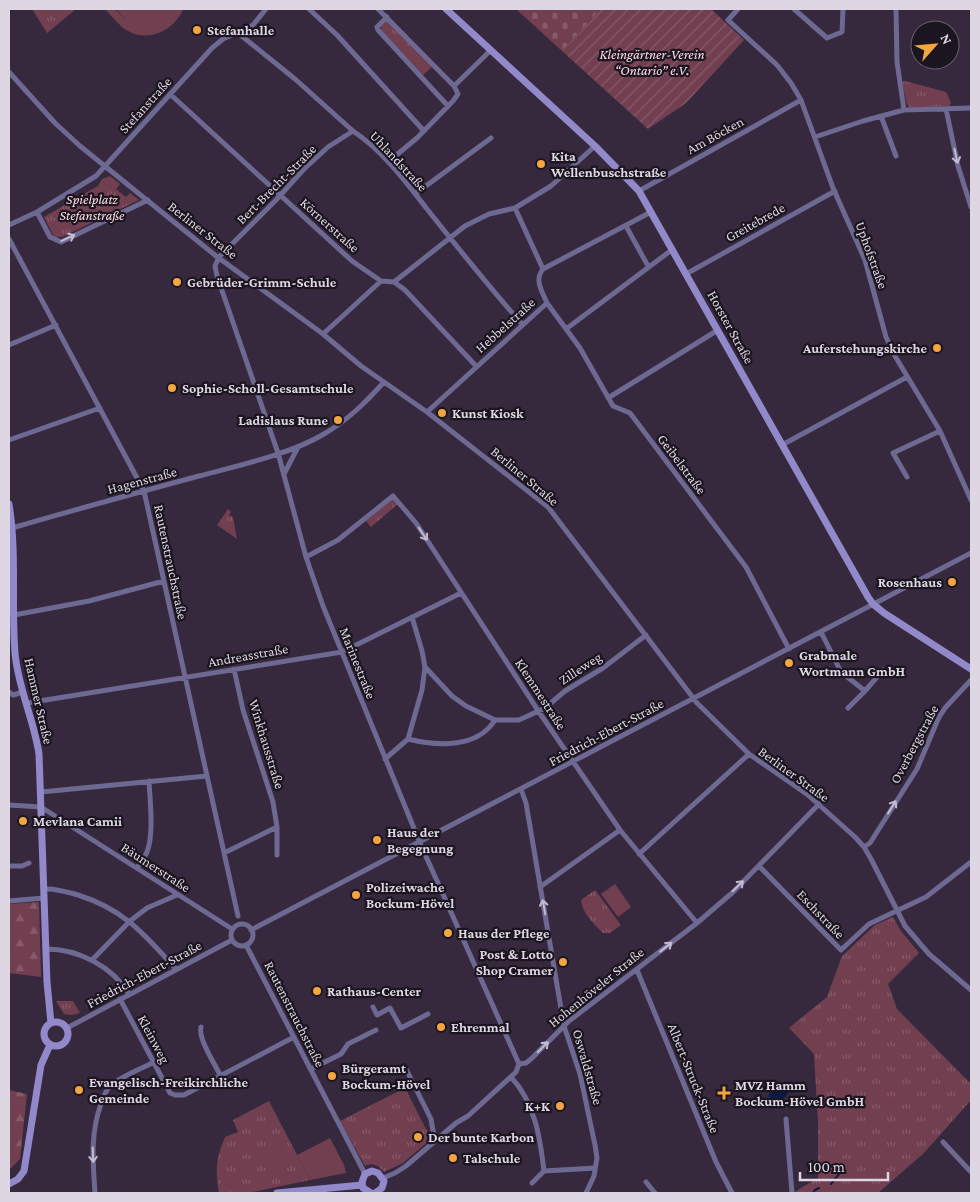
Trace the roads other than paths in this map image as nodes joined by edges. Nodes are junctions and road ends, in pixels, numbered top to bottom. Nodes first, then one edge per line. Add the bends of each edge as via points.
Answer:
1 (266, 9) edge
2 (310, 9) edge
3 (378, 9) edge
4 (446, 9) edge
5 (738, 9) edge
6 (794, 9) edge
7 (843, 9) edge
8 (896, 9) edge
9 (387, 17) junction
10 (238, 33) junction
11 (491, 50) junction
12 (9, 72) edge
13 (454, 86) junction
14 (170, 94) junction
15 (801, 100) junction
16 (448, 106) junction
17 (971, 108) edge
18 (946, 109) junction
19 (904, 110) junction
20 (881, 116) junction
21 (353, 131) junction
22 (424, 131) junction
23 (815, 137) junction
24 (491, 138) dead end
25 (595, 146) junction
26 (896, 156) dead end
27 (388, 162) junction
28 (106, 166) junction
29 (639, 191) junction
30 (834, 191) junction
31 (415, 194) junction
32 (281, 195) junction
33 (148, 200) junction
34 (971, 207) edge
35 (514, 208) junction
36 (37, 212) junction
37 (651, 212) junction
38 (9, 225) edge
39 (626, 226) junction
40 (450, 237) junction
41 (9, 239) edge
42 (673, 249) junction
43 (219, 257) junction
44 (648, 266) junction
45 (543, 268) junction
46 (686, 274) junction
47 (381, 282) junction
48 (394, 282) junction
49 (547, 303) junction
50 (522, 324) junction
51 (56, 325) junction
52 (566, 329) junction
53 (718, 330) junction
54 (323, 334) junction
55 (9, 345) edge
56 (476, 366) junction
57 (907, 377) junction
58 (384, 382) junction
59 (608, 398) junction
60 (100, 408) junction
61 (427, 412) junction
62 (940, 431) junction
63 (9, 440) edge
64 (782, 445) junction
65 (298, 447) junction
66 (278, 453) junction
67 (284, 475) junction
68 (906, 477) dead end
69 (144, 491) junction
70 (971, 500) edge
71 (9, 504) edge
72 (12, 528) junction
73 (971, 553) edge
74 (306, 557) junction
75 (164, 581) junction
76 (462, 593) junction
77 (873, 604) junction
78 (14, 614) junction
79 (412, 618) junction
80 (821, 632) junction
81 (646, 634) junction
82 (789, 649) junction
83 (342, 652) junction
84 (425, 667) junction
85 (234, 669) junction
86 (971, 669) edge
87 (883, 670) dead end
88 (185, 678) junction
89 (971, 680) edge
90 (865, 691) junction
91 (9, 692) edge
92 (23, 692) junction
93 (694, 699) junction
94 (26, 703) junction
95 (848, 708) dead end
96 (539, 712) junction
97 (495, 720) junction
98 (408, 739) junction
99 (748, 754) junction
100 (385, 759) junction
101 (573, 762) junction
102 (207, 776) junction
103 (149, 782) junction
104 (521, 789) junction
105 (41, 792) junction
106 (819, 804) junction
107 (9, 805) edge
108 (41, 807) junction
109 (277, 827) junction
110 (620, 830) junction
111 (420, 842) junction
112 (864, 847) junction
113 (224, 854) junction
114 (639, 854) junction
115 (277, 855) dead end
116 (971, 862) edge
117 (29, 863) dead end
118 (9, 866) edge
119 (759, 866) junction
120 (137, 868) junction
121 (540, 887) junction
122 (44, 889) junction
123 (177, 894) junction
124 (44, 898) junction
125 (9, 901) edge
126 (896, 911) junction
127 (238, 916) dead end
128 (130, 921) junction
129 (696, 923) junction
130 (232, 929) junction
131 (251, 930) junction
132 (232, 940) junction
133 (246, 944) junction
134 (46, 948) junction
135 (92, 960) junction
136 (176, 969) junction
137 (637, 970) junction
138 (971, 990) edge
139 (129, 994) junction
140 (120, 999) junction
141 (373, 1007) dead end
142 (428, 1014) dead end
143 (52, 1023) junction
144 (564, 1026) junction
145 (201, 1027) dead end
146 (67, 1028) junction
147 (376, 1030) dead end
148 (294, 1037) junction
149 (50, 1045) junction
150 (154, 1062) junction
151 (519, 1064) junction
152 (311, 1069) junction
153 (406, 1069) dead end
154 (220, 1075) junction
155 (511, 1077) junction
156 (786, 1119) dead end
157 (437, 1139) junction
158 (943, 1142) dead end
159 (595, 1168) junction
160 (544, 1171) junction
161 (971, 1172) edge
162 (365, 1174) junction
163 (383, 1178) junction
164 (532, 1182) dead end
165 (646, 1182) dead end
166 (9, 1184) edge
167 (362, 1185) junction
168 (306, 1192) edge
169 (380, 1192) edge
170 (96, 1193) edge
171 (277, 1193) edge
172 (370, 1193) edge
173 (586, 1193) edge
174 (655, 1193) edge
175 (732, 1193) edge
176 (792, 1193) edge

1 - 10 street, Stefanstraße via 253,25
2 - 22 street
3 - 9 street
4 - 11 street, Horster Straße
5 - 15 street, Uphofstraße via 728,20 777,65
6 - 7 street via 827,38 842,32
8 - 19 street via 897,62
9 - 13 street
9 - 16 street via 377,26 378,30
10 - 14 street, Stefanstraße via 217,43
10 - 21 street, Uhlandstraße
11 - 13 street
11 - 25 street, Horster Straße
12 - 28 street, Berliner Straße via 68,136
13 - 16 street via 458,94
14 - 28 street, Stefanstraße
14 - 32 street, Körnerstraße
15 - 23 street, Uphofstraße
15 - 29 street, Am Böcken
16 - 22 street
17 - 18 street
18 - 19 street
18 -> 34 street
19 - 20 street
20 - 23 street
20 - 26 street
21 - 27 street, Uhlandstraße
21 - 32 street, Bert-Brecht-Straße via 318,156
22 - 27 street
23 - 30 street, Uphofstraße
24 - 31 street
25 - 29 street, Horster Straße
25 - 35 street via 551,186
27 - 31 street, Uhlandstraße
28 - 33 street, Berliner Straße
28 - 36 street, Stefanstraße via 91,180
29 - 37 street, Horster Straße
30 - 46 street, Greitebrede
30 - 57 street, Uphofstraße via 865,260 886,337
31 - 40 street, Uhlandstraße
32 - 43 street, Bert-Brecht-Straße
32 - 47 street, Körnerstraße
36 -> 33 street via 50,237 61,242
33 - 43 street, Berliner Straße
35 - 40 street via 478,218
35 - 45 street
36 - 38 street, Stefanstraße
37 - 39 street
37 - 42 street, Horster Straße
39 - 44 street
39 - 45 street
40 - 48 street
40 - 50 street, Uhlandstraße
41 - 51 street, Rautenstrauchstraße
42 - 44 street
42 - 46 street, Horster Straße
43 - 54 street, Berliner Straße
43 - 66 street, Marinestraße via 215,266 217,276
44 - 52 street
45 - 49 street, Hebbelstraße via 538,281
46 - 53 street, Horster Straße
47 - 48 street
47 - 54 street
48 - 56 street
49 - 50 street, Hebbelstraße
49 - 52 street, Geibelstraße
50 - 56 street, Hebbelstraße
51 - 55 street
51 - 60 street, Rautenstrauchstraße
52 - 59 street, Geibelstraße
53 - 59 street
53 - 64 street, Horster Straße
54 - 58 street, Berliner Straße
56 - 61 street, Hebbelstraße
57 - 62 street, Uphofstraße
57 - 64 street
58 - 61 street, Berliner Straße
58 - 65 street via 345,421
59 - 82 street, Geibelstraße via 616,408 630,413 746,567
60 - 63 street
60 - 69 street, Rautenstrauchstraße
61 - 81 street, Berliner Straße via 548,507
62 - 68 street via 893,453
62 - 70 street, Uphofstraße
64 - 77 street, Horster Straße
65 - 66 street
65 - 67 street
66 - 67 street, Marinestraße
66 - 69 street, Hagenstraße
67 - 74 street, Marinestraße
69 - 72 street, Hagenstraße
69 - 75 street, Rautenstrauchstraße
71 - 72 street, Hammer Straße
72 - 78 street, Hammer Straße
73 - 77 street, Friedrich-Ebert-Straße
74 -> 76 street, Klemmestraße via 338,540 393,496 416,523
74 - 83 street, Marinestraße
75 - 78 street
75 - 88 street, Rautenstrauchstraße
76 - 79 street, Andreasstraße
76 - 96 street, Klemmestraße
77 - 80 street, Friedrich-Ebert-Straße
77 - 86 street, Horster Straße
78 - 92 street, Hammer Straße via 16,663
79 - 83 street, Andreasstraße
79 - 84 street
80 - 82 street, Friedrich-Ebert-Straße
80 - 90 street via 841,672
81 - 93 street, Berliner Straße
81 - 96 street, Zilleweg
82 - 93 street, Friedrich-Ebert-Straße
83 - 85 street, Andreasstraße
83 - 100 street, Marinestraße
84 - 97 street, Zilleweg via 452,696
84 - 98 street
85 - 88 street, Andreasstraße
85 - 109 street, Winkhausstraße via 243,710 273,802
87 - 90 street
88 - 94 street, Andreasstraße
88 - 102 street, Rautenstrauchstraße
112 -> 89 street, Overbergstraße via 870,843 916,769 944,708
90 - 95 street
91 - 92 street via 13,695
92 - 94 street, Hammer Straße
93 - 99 street, Berliner Straße
93 - 101 street, Friedrich-Ebert-Straße
94 - 105 street, Hammer Straße via 37,741
96 - 97 street, Zilleweg via 519,720
96 - 101 street, Klemmestraße
97 - 98 street via 486,732 457,742 440,744
98 - 100 street
99 - 106 street, Berliner Straße
99 - 114 street
100 - 111 street, Marinestraße
101 - 104 street, Friedrich-Ebert-Straße
101 - 110 street, Klemmestraße
102 - 103 street
102 - 113 street, Rautenstrauchstraße
103 - 105 street
103 - 120 street via 149,845
104 - 111 street, Friedrich-Ebert-Straße
104 - 121 street, Oswaldstraße
105 - 108 street, Hammer Straße
106 - 112 street, Berliner Straße
106 - 119 street, Hohenhöveler Straße
107 - 108 street
108 - 120 street, Bäumerstraße
108 - 122 street, Hammer Straße
109 - 113 street
109 - 115 street, Winkhausstraße
110 - 114 street, Klemmestraße
110 - 121 street
111 - 131 street, Friedrich-Ebert-Straße
111 - 151 street, Marinestraße
112 - 126 street, Berliner Straße
113 - 127 street, Rautenstrauchstraße
114 - 129 street, Klemmestraße
116 - 126 street via 926,897
117 - 118 street
119 - 126 street, Eschstraße via 841,950 869,924
129 -> 119 street, Hohenhöveler Straße
120 - 123 street, Bäumerstraße
144 -> 121 street, Oswaldstraße
122 - 124 street, Hammer Straße
122 - 128 street via 52,888 92,900
123 - 128 street via 147,908
123 - 130 street, Bäumerstraße
124 - 125 street
124 - 134 street, Hammer Straße
126 - 138 street, Berliner Straße via 917,941
128 - 135 street
128 - 136 street
137 -> 129 street, Hohenhöveler Straße
130 - 131 street via 243,924
130 - 132 street
131 - 133 street via 252,938
132 - 133 street via 240,946
132 - 136 street, Friedrich-Ebert-Straße
133 - 148 street, Rautenstrauchstraße
134 - 135 street via 64,950
134 - 143 street, Hammer Straße
135 - 139 street
136 - 139 street, Friedrich-Ebert-Straße
137 - 144 street, Hohenhöveler Straße
137 - 175 street, Albert-Struck-Straße via 716,1162
139 - 140 street, Friedrich-Ebert-Straße
140 - 146 street, Friedrich-Ebert-Straße
140 - 150 street, Kleinweg
141 - 142 street via 377,1015 390,1008 401,1028
143 - 146 street via 60,1023
143 - 149 street via 44,1032 44,1038
151 -> 144 street, Hohenhöveler Straße via 531,1059
144 - 159 street, Oswaldstraße via 587,1102 595,1146
145 - 154 street via 201,1038
146 - 149 street via 64,1044
147 - 152 street via 348,1044 341,1054
148 - 152 street, Rautenstrauchstraße
148 - 154 street, Kleinweg
149 - 166 street via 41,1065 24,1171
150 - 154 street, Kleinweg via 170,1093 175,1095 184,1094
150 -> 170 street via 116,1082 104,1095 96,1117 92,1146
151 - 155 street, Hohenhöveler Straße
152 - 162 street, Rautenstrauchstraße
153 - 157 street via 431,1119
155 - 157 street, Hohenhöveler Straße via 472,1113
155 - 160 street via 524,1094 535,1119
156 - 176 street
157 - 163 street, Hohenhöveler Straße via 395,1174
158 - 161 street
159 - 160 street
159 - 173 street, Oswaldstraße
160 - 164 street
162 - 163 street via 375,1172
162 - 167 street
163 - 169 street
165 - 174 street
167 - 168 street
167 - 172 street
168 - 171 street

